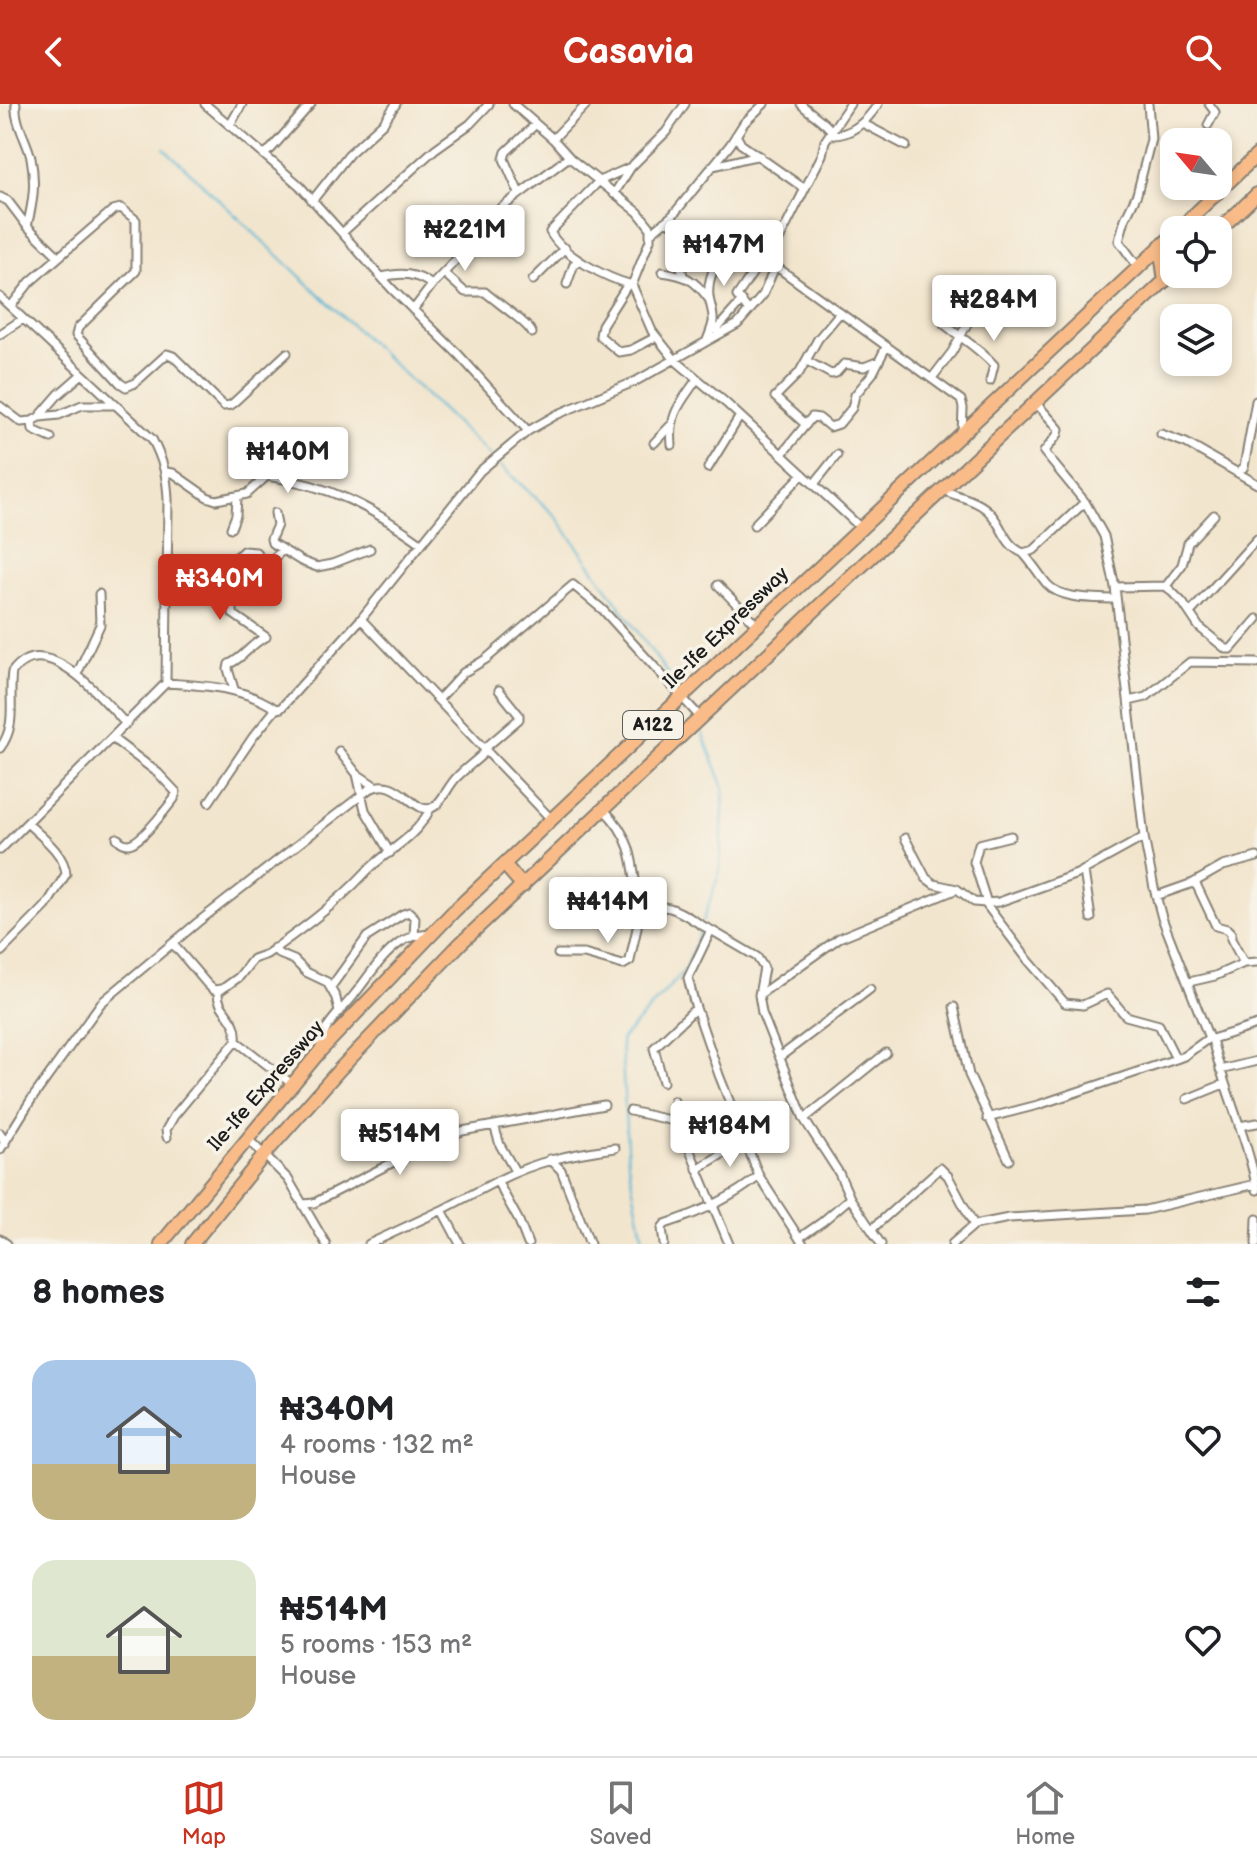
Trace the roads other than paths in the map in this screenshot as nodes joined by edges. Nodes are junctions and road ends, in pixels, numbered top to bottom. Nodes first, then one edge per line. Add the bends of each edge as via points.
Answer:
1 (16, 104) edge
2 (205, 104) edge
3 (242, 104) edge
4 (311, 104) edge
5 (396, 104) edge
6 (489, 104) edge
7 (513, 104) edge
8 (587, 104) edge
9 (685, 104) edge
10 (764, 104) edge
11 (801, 104) edge
12 (850, 104) edge
13 (878, 104) edge
14 (1148, 104) edge
15 (1209, 104) edge
16 (536, 124) junction
17 (864, 124) junction
18 (230, 125) junction
19 (1208, 125) dead end
20 (831, 133) junction
21 (736, 135) junction
22 (553, 139) junction
23 (906, 146) dead end
24 (264, 154) junction
25 (1257, 155) edge
26 (760, 156) junction
27 (569, 157) junction
28 (712, 166) junction
29 (631, 167) junction
30 (599, 181) junction
31 (805, 189) junction
32 (519, 193) junction
33 (614, 194) junction
34 (1257, 194) edge
35 (0, 197) edge
36 (312, 201) junction
37 (1193, 216) edge
38 (1232, 218) edge
39 (664, 222) junction
40 (27, 226) junction
41 (342, 233) junction
42 (651, 233) junction
43 (733, 235) junction
44 (739, 246) junction
45 (1160, 246) edge
46 (565, 248) junction
47 (59, 257) junction
48 (773, 258) junction
49 (580, 262) junction
50 (758, 262) junction
51 (684, 263) dead end
52 (1138, 267) junction
53 (662, 272) dead end
54 (445, 274) junction
55 (683, 275) junction
56 (382, 277) junction
57 (533, 280) dead end
58 (567, 284) dead end
59 (1160, 284) edge
60 (432, 285) junction
61 (630, 285) junction
62 (634, 295) junction
63 (0, 297) edge
64 (621, 297) junction
65 (709, 300) junction
66 (980, 300) dead end
67 (742, 301) junction
68 (11, 306) junction
69 (413, 310) junction
70 (749, 311) junction
71 (839, 314) junction
72 (23, 319) junction
73 (944, 324) dead end
74 (711, 330) junction
75 (532, 333) dead end
76 (0, 334) edge
77 (656, 337) junction
78 (960, 337) junction
79 (707, 340) junction
80 (886, 347) junction
81 (287, 353) dead end
82 (675, 360) junction
83 (807, 361) junction
84 (879, 361) junction
85 (82, 374) junction
86 (932, 378) junction
87 (697, 379) junction
88 (990, 381) dead end
89 (1256, 401) edge
90 (1035, 402) junction
91 (115, 405) junction
92 (0, 406) edge
93 (740, 416) junction
94 (36, 419) junction
95 (806, 425) junction
96 (670, 426) junction
97 (528, 431) junction
98 (962, 434) junction
99 (1161, 434) dead end
100 (51, 438) dead end
101 (654, 443) dead end
102 (672, 445) dead end
103 (782, 454) junction
104 (837, 455) dead end
105 (708, 468) dead end
106 (166, 472) junction
107 (1238, 473) junction
108 (803, 474) junction
109 (814, 484) junction
110 (1257, 484) edge
111 (943, 490) junction
112 (237, 497) junction
113 (1085, 502) junction
114 (885, 505) junction
115 (275, 513) dead end
116 (1214, 515) dead end
117 (907, 523) junction
118 (754, 525) dead end
119 (231, 528) dead end
120 (861, 528) junction
121 (1257, 539) edge
122 (421, 543) junction
123 (370, 549) dead end
124 (283, 550) junction
125 (1023, 553) junction
126 (168, 575) junction
127 (213, 579) junction
128 (718, 585) dead end
129 (1166, 586) junction
130 (1115, 587) junction
131 (99, 594) dead end
132 (1115, 599) junction
133 (1190, 613) junction
134 (361, 619) junction
135 (1257, 619) edge
136 (757, 625) junction
137 (725, 657) junction
138 (1257, 663) edge
139 (77, 674) junction
140 (744, 676) junction
141 (166, 683) junction
142 (234, 689) junction
143 (499, 690) dead end
144 (682, 698) junction
145 (439, 699) junction
146 (1129, 701) junction
147 (276, 709) junction
148 (700, 717) junction
149 (126, 724) junction
150 (112, 738) junction
151 (0, 748) edge
152 (485, 750) junction
153 (339, 751) dead end
154 (357, 774) junction
155 (375, 786) junction
156 (362, 795) junction
157 (209, 802) dead end
158 (430, 809) junction
159 (603, 809) junction
160 (27, 823) junction
161 (547, 823) junction
162 (1011, 836) dead end
163 (1144, 837) junction
164 (117, 838) dead end
165 (905, 838) dead end
166 (561, 847) junction
167 (0, 850) edge
168 (390, 853) junction
169 (1257, 857) edge
170 (504, 864) junction
171 (1084, 871) junction
172 (1193, 883) junction
173 (523, 886) junction
174 (957, 889) junction
175 (1156, 896) junction
176 (986, 903) junction
177 (638, 905) junction
178 (1091, 918) dead end
179 (711, 930) junction
180 (432, 934) junction
181 (414, 936) junction
182 (173, 944) junction
183 (274, 948) junction
184 (0, 953) edge
185 (558, 954) dead end
186 (1257, 962) edge
187 (1244, 963) junction
188 (1189, 982) junction
189 (331, 987) junction
190 (221, 989) junction
191 (870, 989) dead end
192 (759, 995) junction
193 (336, 998) junction
194 (347, 1003) junction
195 (954, 1007) dead end
196 (696, 1008) junction
197 (339, 1012) junction
198 (1257, 1025) edge
199 (1211, 1038) junction
200 (236, 1041) junction
201 (321, 1050) junction
202 (886, 1053) dead end
203 (781, 1056) junction
204 (1176, 1059) junction
205 (1257, 1061) edge
206 (1220, 1070) junction
207 (663, 1082) dead end
208 (292, 1084) junction
209 (1224, 1084) junction
210 (1187, 1099) dead end
211 (674, 1101) dead end
212 (604, 1105) dead end
213 (630, 1111) dead end
214 (987, 1118) junction
215 (804, 1119) junction
216 (678, 1122) junction
217 (1257, 1123) edge
218 (494, 1125) junction
219 (1239, 1126) junction
220 (11, 1133) junction
221 (1, 1134) edge
222 (167, 1137) dead end
223 (247, 1138) junction
224 (746, 1140) junction
225 (2, 1147) edge
226 (615, 1148) dead end
227 (265, 1154) junction
228 (550, 1159) junction
229 (1009, 1160) dead end
230 (697, 1169) junction
231 (515, 1171) junction
232 (1256, 1174) edge
233 (759, 1176) junction
234 (497, 1181) junction
235 (1256, 1187) edge
236 (850, 1198) junction
237 (304, 1204) junction
238 (712, 1206) junction
239 (442, 1210) junction
240 (1257, 1219) edge
241 (974, 1225) junction
242 (872, 1229) junction
243 (0, 1239) edge
244 (387, 1241) edge
245 (801, 1241) edge
246 (7, 1244) edge
247 (161, 1244) edge
248 (192, 1244) edge
249 (326, 1244) edge
250 (369, 1244) edge
251 (460, 1244) edge
252 (528, 1244) edge
253 (590, 1244) edge
254 (664, 1244) edge
255 (729, 1244) edge
256 (881, 1244) edge
257 (952, 1244) edge
258 (1256, 1244) edge

1 - 40 street via 35,199
2 - 18 street
3 - 18 street
4 - 24 street
5 - 36 street
6 - 41 street
7 - 16 street
8 - 22 street
9 - 29 street
10 - 21 street
11 - 20 street
12 - 20 street
13 - 17 street
14 - 52 street via 1151,139 1119,241
15 - 19 street via 1215,112
16 - 22 street
16 - 32 street via 504,159
17 - 20 street via 841,135
17 - 23 street
18 - 24 street
20 - 31 street
21 - 26 street
21 - 28 street
22 - 27 street
24 - 36 street
25 - 37 highway, Ile-Ife Expressway / A122
26 - 28 street
26 - 31 street
27 - 30 street
27 - 32 street
28 - 39 street
29 - 30 street
29 - 33 street
30 - 33 street
30 - 46 street via 552,228 552,236
31 - 48 street
32 - 54 street via 466,239
33 - 42 street via 638,212
34 - 38 highway
35 - 40 street
36 - 41 street
39 - 42 street
39 - 43 street via 680,224 703,238
40 - 47 street
41 - 56 street
42 - 61 street
43 - 44 street via 732,242
43 - 48 street via 745,229
44 - 50 street
44 - 65 street via 722,256 713,270
45 - 52 highway, Ile-Ife Expressway / A122
46 - 49 street
46 - 57 street
47 - 68 street
47 - 81 street via 113,210 121,208 136,220 136,271 76,335 126,387 167,354 224,406 231,405
48 - 50 street
48 - 50 street
48 - 70 street via 763,295
48 - 71 street
49 - 58 street via 574,264
49 - 61 street
50 - 67 street via 737,296
51 - 55 street
52 - 98 highway, Ile-Ife Expressway / A122
53 - 55 street
54 - 60 street
54 - 75 street via 465,292 485,292
55 - 65 street
56 - 60 street via 416,275
56 - 69 street
59 - 90 highway, A122
60 - 69 street
61 - 62 street
61 - 64 street
62 - 64 street
62 - 77 street
63 - 68 street
64 - 77 street via 600,336 619,352
65 - 74 street
66 - 78 street
67 - 70 street
67 - 74 street
68 - 72 street
69 - 97 street
70 - 79 street via 738,324
71 - 80 street
71 - 83 street
72 - 76 street
72 - 85 street
73 - 78 street
74 - 79 street
77 - 82 street
78 - 86 street
78 - 88 street via 994,365
79 - 82 street
80 - 84 street
80 - 86 street
82 - 87 street
82 - 97 street
83 - 84 street via 831,374 844,364 864,367
83 - 95 street via 775,397
84 - 95 street via 839,424 830,427 812,417
85 - 91 street
85 - 94 street
86 - 98 street via 961,400
87 - 93 street
87 - 96 street
89 - 107 street via 1244,467
90 - 111 highway, A122
90 - 113 street via 1059,429 1044,452
91 - 94 street via 82,405
91 - 106 street via 152,439
92 - 94 street via 21,422
93 - 103 street
93 - 105 street
94 - 100 street via 33,430
95 - 103 street
96 - 101 street
96 - 102 street
97 - 122 street via 480,471
98 - 114 highway, Ile-Ife Expressway / A122
99 - 107 street
103 - 108 street
104 - 109 street
106 - 112 street via 207,497
106 - 126 street
107 - 110 street
108 - 109 street
108 - 118 street
109 - 120 street
111 - 117 highway, A122
111 - 125 street via 982,506 1011,546
112 - 119 street
112 - 122 street via 267,476 295,480 358,503
113 - 125 street via 1034,550
113 - 130 street via 1104,536
114 - 117 highway
114 - 120 highway, Ile-Ife Expressway / A122
115 - 124 street via 271,539
116 - 129 street via 1188,543 1182,565
117 - 140 highway, A122
120 - 136 highway, Ile-Ife Expressway / A122
121 - 133 street
122 - 134 street
123 - 124 street via 317,567
124 - 127 street via 268,563 256,552 243,551
125 - 132 street via 1057,592
126 - 127 street
126 - 141 street
127 - 142 street via 233,598 233,614 266,637 229,664
128 - 136 street
129 - 130 street
129 - 133 street
130 - 132 street
131 - 139 street via 100,625
132 - 146 street
133 - 135 street via 1226,649
134 - 145 street
134 - 147 street
136 - 137 highway, Ile-Ife Expressway / A122
137 - 140 highway
137 - 144 highway, Ile-Ife Expressway / A122
138 - 146 street via 1190,662 1146,697
139 - 149 street
139 - 151 street via 46,659 17,665 10,681 8,738
140 - 148 highway, A122
141 - 142 street
141 - 149 street
142 - 147 street
143 - 152 street via 519,719
144 - 145 street via 603,610 573,585 463,673
144 - 148 street
144 - 161 highway, Ile-Ife Expressway / A122
145 - 152 street
146 - 163 street
147 - 157 street
148 - 159 highway, A122
149 - 150 street
150 - 160 street
150 - 164 street via 176,792 139,839 123,844
152 - 158 street
152 - 161 street
153 - 154 street
154 - 155 street
154 - 156 street
155 - 156 street
155 - 158 street via 394,786 411,802
156 - 168 street
156 - 182 street
158 - 168 street
159 - 166 highway, A122
159 - 177 street via 627,839
160 - 167 street
160 - 184 street via 60,857 66,874 46,906
161 - 166 highway
161 - 170 highway, Ile-Ife Expressway / A122
162 - 176 street via 979,844 974,862
163 - 171 street
163 - 175 street
165 - 174 street via 926,878
166 - 173 highway, A122
168 - 183 street
169 - 172 street via 1223,866
170 - 173 highway
170 - 180 highway, Ile-Ife Expressway / A122
171 - 176 street
171 - 178 street
172 - 175 street
172 - 187 street via 1216,926 1231,933
173 - 227 highway, A122 via 383,1023
174 - 176 street via 974,902
174 - 192 street via 839,938
175 - 188 street
176 - 204 street via 1065,1003 1083,1005 1107,994 1126,1016 1159,1025
177 - 179 street via 678,911
177 - 185 street via 630,961 623,965 584,954
179 - 192 street via 757,957 764,968
179 - 196 street via 688,978
180 - 181 street
180 - 201 highway, Ile-Ife Expressway / A122
181 - 189 street via 415,918 409,912 367,937
181 - 194 street via 387,953
182 - 190 street via 208,985
182 - 220 street via 101,1003
183 - 189 street
183 - 190 street via 253,959
186 - 187 street
187 - 188 street
188 - 199 street
189 - 193 street
190 - 200 street via 217,997 236,1024
191 - 203 street
192 - 203 street
193 - 194 street
193 - 197 street
194 - 197 street
195 - 214 street via 969,1075
196 - 207 street via 654,1048
196 - 224 street
197 - 201 street via 324,1034
198 - 199 street
199 - 204 street
199 - 206 street
200 - 208 street
200 - 222 street via 174,1116
201 - 208 highway, Ile-Ife Expressway / A122
202 - 215 street
203 - 215 street
204 - 214 street
205 - 206 street
206 - 209 street
208 - 223 highway, Ile-Ife Expressway / A122
209 - 210 street
209 - 219 street
211 - 216 street
212 - 218 street
213 - 216 street
214 - 229 street
215 - 236 street
216 - 230 street
217 - 219 street
218 - 231 street
218 - 237 street via 435,1141
219 - 232 street
220 - 221 street
220 - 225 street
221 - 225 street
223 - 227 street
223 - 247 highway, Ile-Ife Expressway / A122
224 - 230 street
224 - 233 street
226 - 228 street
227 - 237 street
227 - 248 highway, A122
228 - 231 street
228 - 253 street via 561,1170
230 - 238 street
231 - 234 street
232 - 235 street
233 - 238 street
233 - 245 street
234 - 239 street
234 - 252 street
235 - 241 street via 1145,1210
236 - 242 street
236 - 245 street
237 - 249 street
238 - 254 street via 665,1224
238 - 255 street
239 - 244 street
239 - 251 street
240 - 258 street
241 - 242 street via 940,1168
241 - 257 street
242 - 256 street
243 - 246 street
244 - 250 street

